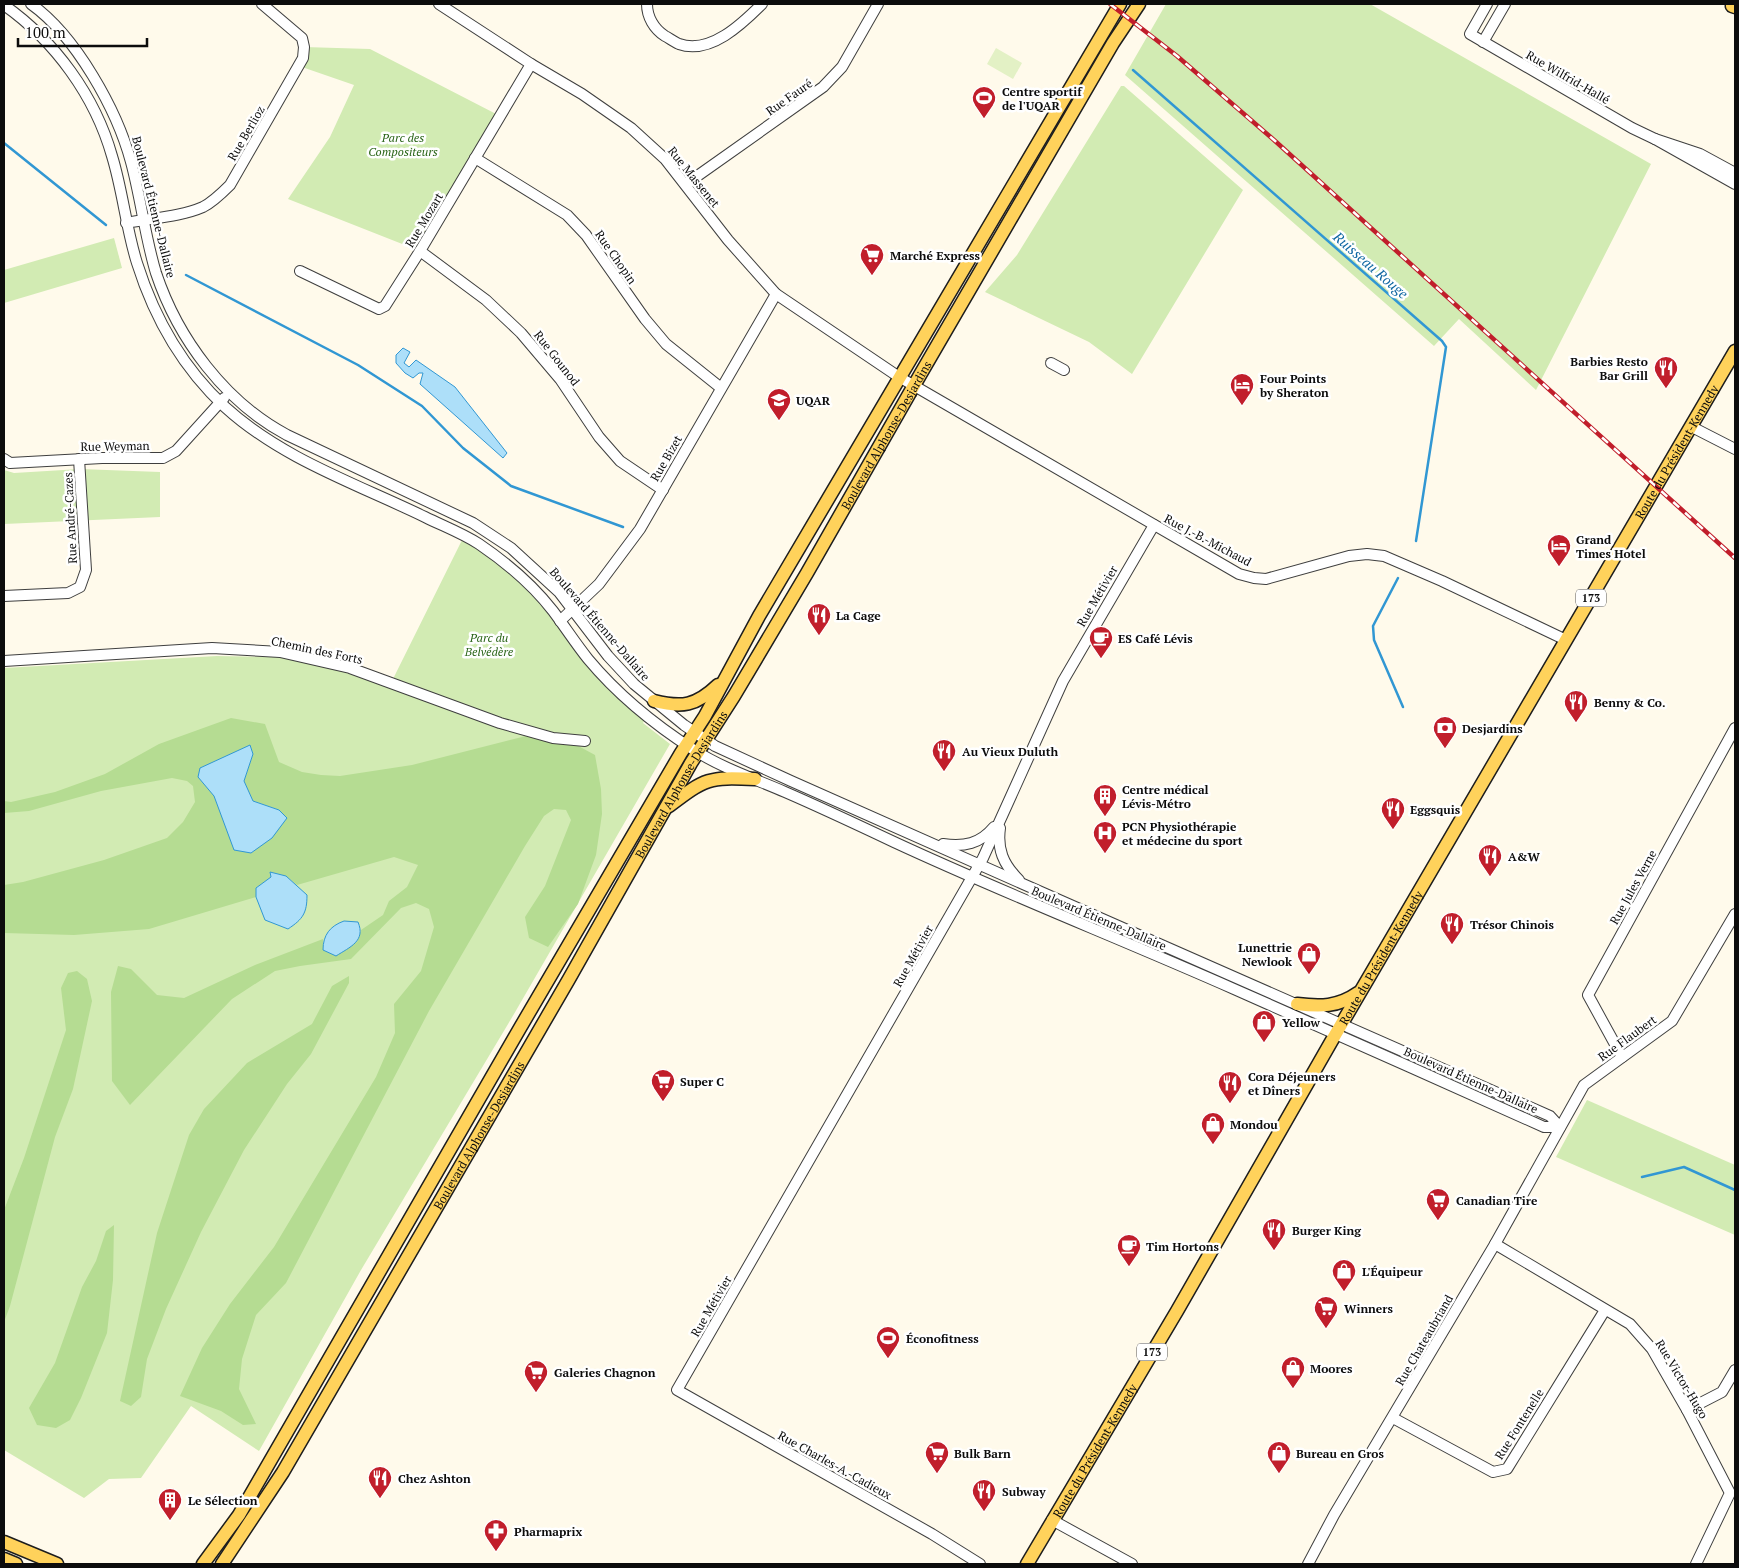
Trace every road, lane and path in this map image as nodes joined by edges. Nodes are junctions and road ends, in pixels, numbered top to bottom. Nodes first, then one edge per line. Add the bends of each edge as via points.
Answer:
1 (31, 4) edge
2 (262, 4) edge
3 (439, 4) edge
4 (647, 4) edge
5 (762, 4) edge
6 (878, 4) edge
7 (1120, 4) edge
8 (1138, 4) edge
9 (1487, 4) edge
10 (1505, 4) edge
11 (4, 5) edge
12 (1483, 42) junction
13 (530, 64) junction
14 (1655, 139) junction
15 (475, 158) junction
16 (1735, 173) edge
17 (686, 184) junction
18 (1735, 184) edge
19 (143, 220) junction
20 (126, 223) junction
21 (420, 251) junction
22 (300, 271) dead end
23 (776, 294) junction
24 (1735, 351) edge
25 (1051, 363) dead end
26 (1064, 370) dead end
27 (899, 377) junction
28 (914, 386) junction
29 (722, 388) junction
30 (230, 392) junction
31 (220, 402) junction
32 (1692, 427) junction
33 (1735, 449) edge
34 (4, 459) edge
35 (79, 459) junction
36 (663, 490) junction
37 (1154, 525) junction
38 (4, 596) edge
39 (572, 610) junction
40 (560, 621) junction
41 (1566, 640) junction
42 (4, 661) edge
43 (725, 678) junction
44 (654, 701) junction
45 (1735, 728) edge
46 (695, 732) junction
47 (585, 740) dead end
48 (706, 740) junction
49 (686, 745) junction
50 (698, 752) junction
51 (754, 779) junction
52 (665, 809) junction
53 (1001, 818) junction
54 (928, 841) junction
55 (980, 864) junction
56 (971, 878) junction
57 (1023, 884) junction
58 (1735, 914) edge
59 (1732, 927) edge
60 (1360, 992) junction
61 (1297, 1004) junction
62 (1339, 1029) junction
63 (1622, 1057) junction
64 (1560, 1127) junction
65 (1494, 1244) junction
66 (1605, 1310) junction
67 (1735, 1370) edge
68 (677, 1390) joint
69 (1687, 1410) junction
70 (1394, 1418) junction
71 (1052, 1520) junction
72 (4, 1542) edge
73 (4, 1559) edge
74 (1701, 1563) edge
75 (16, 1564) edge
76 (58, 1564) edge
77 (204, 1564) edge
78 (222, 1564) edge
79 (980, 1564) edge
80 (1027, 1564) edge
81 (1132, 1564) edge
82 (1308, 1564) edge

1 - 19 street, Boulevard Étienne-Dallaire via 73,48 114,113 131,161
2 - 19 street, Rue Berlioz via 302,38 303,58 299,66 230,185 220,195 203,207
3 - 13 street, Rue Massenet
4 - 5 street via 653,25 661,33 679,44 694,46 721,37
6 - 17 street, Rue Fauré via 842,67 823,87
7 - 27 main road, Boulevard Alphonse-Desjardins
8 - 28 main road, Boulevard Alphonse-Desjardins
9 - 12 street, Rue Wilfrid-Hallé via 1470,34
10 - 12 street
11 - 20 street, Boulevard Étienne-Dallaire via 36,30 84,92 112,156
12 - 14 street, Rue Wilfrid-Hallé
13 - 15 street, Rue Mozart
13 - 17 street, Rue Massenet via 631,128 666,159
14 - 16 street, Rue Wilfrid-Hallé via 1700,154
14 - 18 street, Rue Wilfrid-Hallé
15 - 21 street, Rue Mozart
15 - 29 street, Rue Chopin via 567,215 586,235 644,319 666,344
17 - 23 street, Rue Massenet via 728,240
19 - 20 street, Rue Berlioz
19 - 30 street, Boulevard Étienne-Dallaire via 156,272 173,315 200,357
20 - 31 street, Boulevard Étienne-Dallaire via 140,272 162,324 189,367
21 - 22 street, Rue Mozart via 385,306 379,309
21 - 36 street, Rue Gounod via 486,300 521,332 620,461
23 - 27 street, Rue Massenet
23 - 29 street, Rue Bizet
24 - 32 main road, Route du Président-Kennedy / 173
25 - 26 street
27 - 28 street, Rue Massenet
27 - 43 main road, Boulevard Alphonse-Desjardins
28 - 37 street, Rue J.-B.-Michaud
28 - 48 main road, Boulevard Alphonse-Desjardins via 808,573
29 - 36 street, Rue Bizet
30 - 31 street, Rue Weyman
30 - 39 street, Boulevard Étienne-Dallaire via 280,431 485,530 531,565 559,592
31 - 35 street, Rue Weyman via 171,455
31 - 40 street, Boulevard Étienne-Dallaire via 278,447 470,538 516,572
32 - 33 street
32 - 41 main road, Route du Président-Kennedy / 173
34 - 35 street, Rue Weyman via 10,463
35 - 38 street, Rue André-Cazes via 86,570 80,587 68,593
36 - 39 street, Rue Bizet via 621,556 599,584
37 - 41 street, Rue J.-B.-Michaud via 1239,574 1254,578 1266,579 1349,556 1384,556
37 - 53 street, Rue Métivier via 1063,681
39 - 40 street, Rue Bizet
39 - 44 street, Boulevard Étienne-Dallaire via 608,656
40 - 49 street, Boulevard Étienne-Dallaire via 611,684
41 - 60 main road, Route du Président-Kennedy / 173
42 - 47 street, Chemin des Forts via 212,648 280,652 350,668 500,723 553,738
43 - 44 main road via 696,701 678,706
43 - 46 main road, Boulevard Alphonse-Desjardins
44 - 46 street, Boulevard Étienne-Dallaire
45 - 63 street, Rue Jules Verne via 1588,995
46 - 48 street, Boulevard Étienne-Dallaire
46 - 49 main road, Boulevard Alphonse-Desjardins
48 - 50 main road, Boulevard Alphonse-Desjardins
48 - 54 street, Boulevard Étienne-Dallaire
49 - 50 street, Boulevard Étienne-Dallaire
49 - 77 main road, Boulevard Alphonse-Desjardins via 239,1515
50 - 51 street, Boulevard Étienne-Dallaire
50 - 52 main road, Boulevard Alphonse-Desjardins
51 - 52 main road via 711,779 698,784
51 - 56 street, Boulevard Étienne-Dallaire
52 - 78 main road, Boulevard Alphonse-Desjardins via 283,1472
53 - 54 street via 985,837 971,844
53 - 55 street, Rue Métivier
53 - 57 street via 1001,855
54 - 55 street, Boulevard Étienne-Dallaire
55 - 56 street, Rue Métivier
55 - 57 street, Boulevard Étienne-Dallaire
56 - 62 street, Boulevard Étienne-Dallaire
56 - 68 street, Rue Métivier
57 - 61 street, Boulevard Étienne-Dallaire
58 - 59 street, Rue Flaubert
59 - 63 street, Rue Flaubert via 1672,1021
60 - 61 main road via 1334,1005
60 - 62 main road, Route du Président-Kennedy / 173
61 - 62 street, Boulevard Étienne-Dallaire
62 - 64 street, Boulevard Étienne-Dallaire via 1550,1116
62 - 71 main road, Route du Président-Kennedy / 173
63 - 64 street, Rue Flaubert via 1584,1085
64 - 65 street, Rue Chateaubriand
65 - 66 street, Rue Victor-Hugo
65 - 70 street, Rue Chateaubriand
66 - 69 street, Rue Victor-Hugo via 1630,1324 1652,1349
66 - 70 street, Rue Fontenelle via 1507,1469 1493,1472
67 - 69 street via 1722,1392
68 - 79 street, Rue Charles-A.-Cadieux
69 - 74 street, Rue Victor-Hugo via 1730,1493
70 - 82 street, Rue Chateaubriand
71 - 80 main road, Route du Président-Kennedy / 173
71 - 81 street
72 - 76 main road
73 - 75 main road

